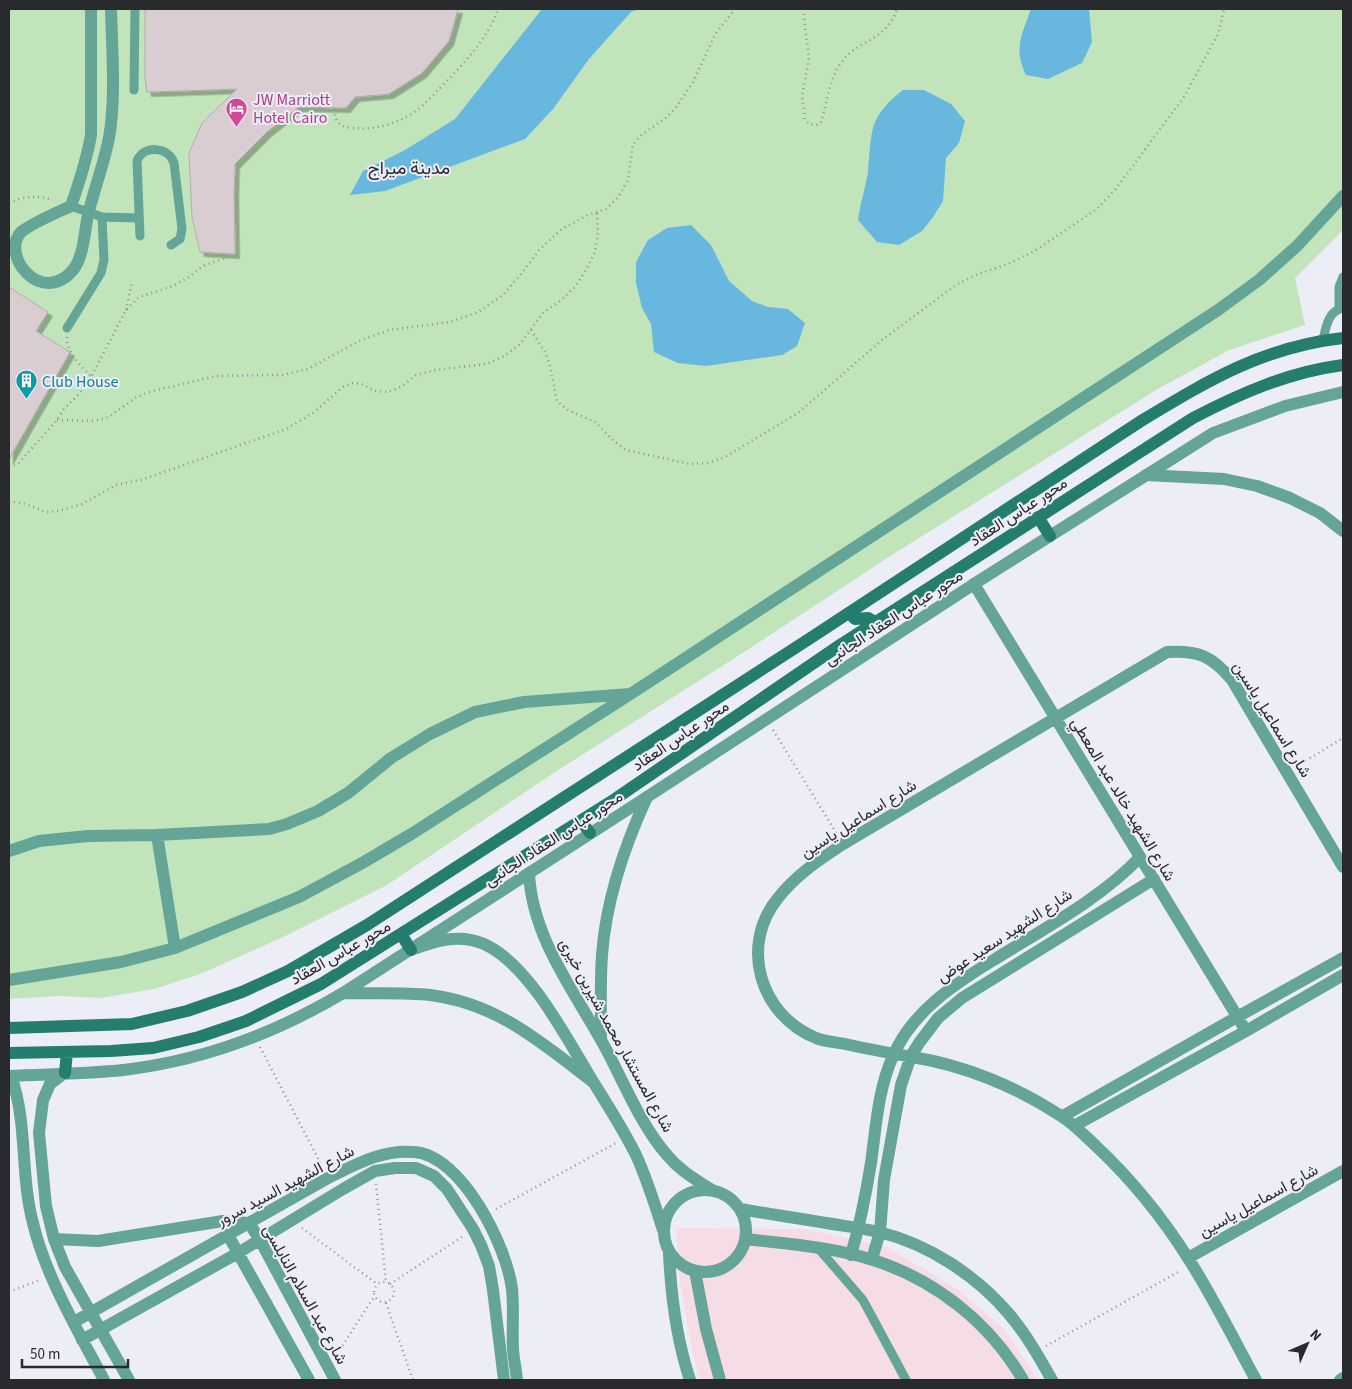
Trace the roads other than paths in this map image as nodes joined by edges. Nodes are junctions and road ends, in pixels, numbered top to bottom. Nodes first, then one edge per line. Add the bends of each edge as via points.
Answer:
1 (91, 9) edge
2 (111, 9) edge
3 (135, 9) edge
4 (134, 90) dead end
5 (1343, 196) edge
6 (71, 206) junction
7 (89, 212) junction
8 (102, 217) junction
9 (139, 218) junction
10 (140, 236) dead end
11 (171, 245) dead end
12 (1343, 277) edge
13 (1341, 308) edge
14 (68, 328) road end
15 (1343, 338) edge
16 (1323, 340) junction
17 (1343, 365) edge
18 (1343, 392) edge
19 (1146, 475) junction
20 (1038, 517) junction
21 (1343, 531) edge
22 (1050, 536) junction
23 (974, 584) junction
24 (852, 611) junction
25 (875, 622) junction
26 (809, 639) junction
27 (817, 660) junction
28 (632, 693) junction
29 (1056, 718) junction
30 (647, 797) junction
31 (581, 821) junction
32 (590, 833) junction
33 (157, 835) junction
34 (9, 851) edge
35 (1140, 857) junction
36 (1343, 867) edge
37 (529, 873) junction
38 (1154, 880) junction
39 (401, 934) junction
40 (174, 948) junction
41 (411, 950) junction
42 (1343, 958) edge
43 (1343, 975) edge
44 (9, 980) edge
45 (342, 994) junction
46 (1237, 1016) junction
47 (9, 1028) edge
48 (1246, 1031) junction
49 (601, 1040) junction
50 (67, 1052) junction
51 (9, 1054) edge
52 (893, 1054) junction
53 (911, 1056) junction
54 (1146, 1069) junction
55 (65, 1073) junction
56 (10, 1076) edge
57 (593, 1082) junction
58 (1154, 1082) junction
59 (1062, 1116) junction
60 (1074, 1126) junction
61 (39, 1133) junction
62 (23, 1135) junction
63 (1343, 1171) edge
64 (712, 1190) junction
65 (740, 1209) junction
66 (249, 1223) junction
67 (859, 1228) junction
68 (663, 1230) junction
69 (880, 1232) junction
70 (228, 1235) junction
71 (54, 1239) junction
72 (746, 1239) junction
73 (260, 1240) junction
74 (818, 1248) junction
75 (238, 1253) junction
76 (669, 1253) junction
77 (851, 1255) junction
78 (872, 1259) junction
79 (1190, 1261) junction
80 (695, 1271) junction
81 (90, 1312) junction
82 (74, 1322) junction
83 (100, 1330) junction
84 (82, 1340) junction
85 (1343, 1378) edge
86 (104, 1380) edge
87 (129, 1380) edge
88 (309, 1380) edge
89 (335, 1380) edge
90 (504, 1380) edge
91 (517, 1380) edge
92 (690, 1380) edge
93 (720, 1380) edge
94 (906, 1380) edge
95 (1023, 1380) edge
96 (1052, 1380) edge
97 (1256, 1380) edge
98 (1340, 1380) edge

1 - 6 street via 91,135
2 - 7 street via 111,123
3 - 4 lane
5 - 28 street via 1298,246 1218,310
6 - 7 lane
6 - 7 street via 20,233 14,241 14,261 37,281 57,282 75,267
7 - 8 lane
8 - 9 lane
8 - 14 lane via 102,273
9 - 10 lane
9 - 11 lane via 137,162 143,152 162,150 172,157 174,163 182,229 180,239
12 - 13 lane via 1339,286
13 - 16 lane via 1331,315
15 - 16 main road, محور عباس العقاد
16 - 24 main road, محور عباس العقاد via 1256,359 1195,388 1141,420
17 - 20 main road, محور عباس العقاد via 1313,369 1244,392 1192,418
18 - 19 street, محور عباس العقاد الجانبى via 1285,406 1213,433
19 - 21 street via 1224,479 1257,486 1320,513
19 - 22 street, محور عباس العقاد الجانبى
20 - 22 main road
20 - 25 main road, محور عباس العقاد
22 - 23 street, محور عباس العقاد الجانبى
23 - 29 street, شارع الشهيد خالد عبد المعطي
23 - 30 street, محور عباس العقاد الجانبى
24 - 25 main road via 855,620 868,618
24 - 26 main road, محور عباس العقاد
25 - 27 main road, محور عباس العقاد
26 - 27 main road via 820,647
26 - 47 main road, محور عباس العقاد via 367,925 288,971 188,1011 132,1024
27 - 31 main road, محور عباس العقاد
28 - 33 street via 524,702 475,712 430,734 318,811 287,824
28 - 40 street via 364,862 299,897
29 - 35 street, شارع الشهيد خالد عبد المعطي
29 - 36 street, شارع اسماعيل ياسين via 1167,652 1186,651 1204,655 1220,665 1232,680
29 - 52 street, شارع اسماعيل ياسين via 806,869 776,899 764,920 758,944 758,968 778,1012 796,1028 818,1039
30 - 32 street, محور عباس العقاد الجانبى
30 - 49 street via 616,874 607,914 602,954
31 - 32 main road
31 - 39 main road, محور عباس العقاد
32 - 37 street, محور عباس العقاد الجانبى
33 - 34 street via 88,836 39,841
33 - 40 street
35 - 38 street, شارع الشهيد خالد عبد المعطي
35 - 52 street, شارع الشهيد سعيد عوض via 1097,895 956,983 910,1026
37 - 41 street, محور عباس العقاد الجانبى
37 - 49 street, شارع المستشار محمد شيرين خيرى via 534,909 551,952
38 - 46 street, شارع الشهيد خالد عبد المعطي
38 - 53 street, شارع الشهيد سعيد عوض via 962,998 938,1018
39 - 41 main road
39 - 50 main road, محور عباس العقاد via 321,984 246,1021 153,1048
40 - 44 street via 121,962
41 - 45 street, محور عباس العقاد الجانبى
41 - 57 street via 435,941 458,938 484,944 507,959 554,1018
42 - 46 street
43 - 48 street
45 - 55 street, محور عباس العقاد الجانبى via 254,1037 223,1048 159,1064
45 - 57 street via 429,995 479,1006 526,1033
46 - 48 street, شارع الشهيد خالد عبد المعطي
46 - 54 street
48 - 58 street
49 - 64 street, شارع المستشار محمد شيرين خيرى via 651,1134 666,1155 681,1171
50 - 51 main road, محور عباس العقاد
50 - 55 main road
52 - 53 street, شارع اسماعيل ياسين
52 - 67 street, شارع الشهيد سعيد عوض via 881,1090
53 - 59 street, شارع اسماعيل ياسين via 967,1070 1000,1083
53 - 69 street, شارع الشهيد سعيد عوض via 901,1085 884,1180
54 - 58 street
54 - 59 street
55 - 56 street, محور عباس العقاد الجانبى
55 - 61 street via 50,1084 43,1100
56 - 62 street via 17,1092
57 - 68 street via 644,1174
58 - 60 street
59 - 60 street, شارع اسماعيل ياسين
60 - 79 street, شارع اسماعيل ياسين via 1117,1166 1155,1210
61 - 62 street
61 - 71 street via 46,1206
62 - 82 street via 29,1206 40,1247
63 - 79 street, شارع اسماعيل ياسين
64 - 65 street via 723,1193
64 - 68 street via 700,1189 678,1198 670,1207
65 - 67 street
65 - 72 street
66 - 70 street, شارع الشهيد السيد سرور
66 - 71 street via 223,1221 98,1241
66 - 73 street, شارع عبد السلام النابلسى
66 - 91 street, شارع الشهيد السيد سرور via 368,1159 391,1152 416,1152 439,1161 459,1178 500,1244 512,1289
67 - 69 street
67 - 77 street, شارع الشهيد سعيد عوض
68 - 76 street
69 - 78 street, شارع الشهيد سعيد عوض
69 - 96 street via 936,1255 987,1291 1028,1338
70 - 75 street
70 - 81 street, شارع الشهيد السيد سرور
71 - 81 street via 65,1267
72 - 74 street
72 - 80 street via 739,1254 728,1265 707,1272
73 - 75 street, شارع الشهيد السيد سرور
73 - 89 street, شارع عبد السلام النابلسى
73 - 90 street, شارع الشهيد السيد سرور via 375,1171 416,1168 434,1176 447,1189 473,1229 489,1266
74 - 77 street
74 - 94 lane via 863,1300
75 - 83 street, شارع الشهيد السيد سرور
75 - 88 street
76 - 80 street via 684,1267
76 - 92 street via 676,1330
77 - 78 street
78 - 95 street via 924,1282 965,1310 1000,1346
79 - 97 street, شارع اسماعيل ياسين
80 - 93 street
81 - 82 street, شارع الشهيد السيد سرور
81 - 83 street
82 - 84 street
83 - 84 street, شارع الشهيد السيد سرور
83 - 87 street
84 - 86 street
85 - 98 street

